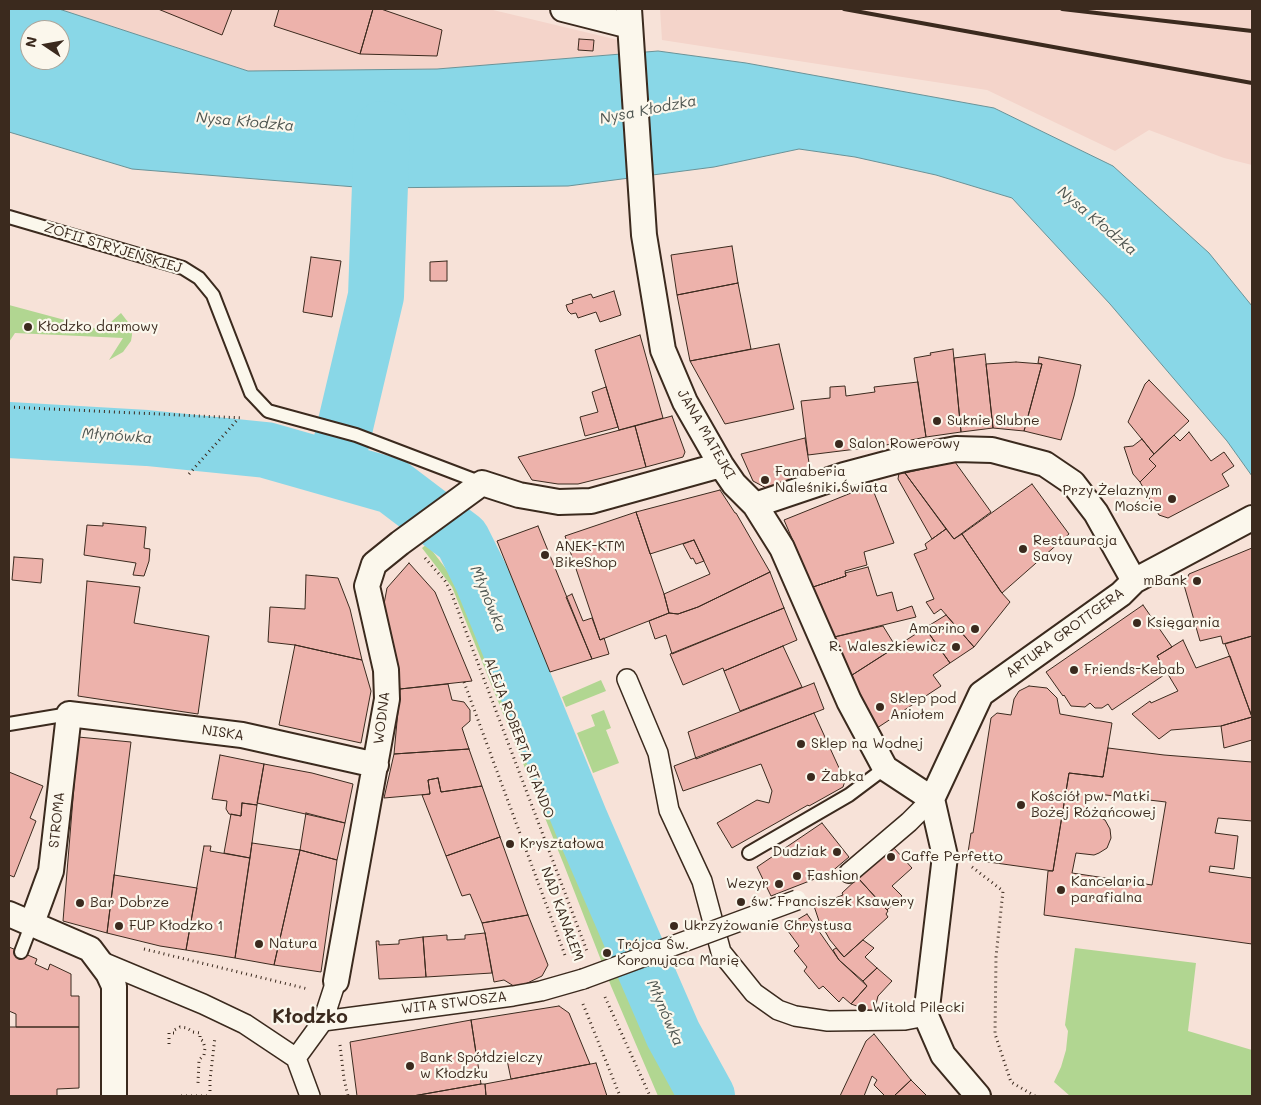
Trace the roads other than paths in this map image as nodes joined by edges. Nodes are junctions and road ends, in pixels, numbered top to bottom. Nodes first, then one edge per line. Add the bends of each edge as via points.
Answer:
1 (563, 9) edge
2 (630, 17) edge
3 (9, 217) edge
4 (721, 465) junction
5 (482, 483) junction
6 (755, 505) junction
7 (1252, 518) edge
8 (1134, 581) junction
9 (627, 679) dead end
10 (69, 714) junction
11 (9, 724) edge
12 (376, 765) junction
13 (886, 768) junction
14 (932, 799) junction
15 (749, 853) dead end
16 (843, 877) dead end
17 (797, 900) dead end
18 (9, 914) edge
19 (32, 923) junction
20 (21, 952) dead end
21 (100, 961) junction
22 (333, 989) joint
23 (926, 1016) junction
24 (332, 1019) junction
25 (296, 1058) junction
26 (114, 1096) edge
27 (310, 1096) edge
28 (978, 1096) edge

1 - 2 street
2 - 4 street, JANA MATEJKI via 644,235 662,350 685,402
3 - 5 lane, ZOFII STRYJEŃSKIEJ via 183,268 199,278 214,295 251,393 268,411 356,435
4 - 5 street via 591,501 559,502 520,495
4 - 6 street, JANA MATEJKI
5 - 12 street, WODNA via 374,564 367,586 386,670 387,699
6 - 8 street via 904,459 956,449 992,450 1045,464 1073,483 1096,513
6 - 13 street, JANA MATEJKI via 782,548 849,701
7 - 8 street, ARTURA GROTTGERA
8 - 14 street, ARTURA GROTTGERA via 1121,594 981,694
9 - 23 street via 658,753 669,810 702,881 721,952 754,993 778,1010 828,1021 905,1020
10 - 11 lane
10 - 12 street, NISKA via 242,735
10 - 19 street, STROMA via 51,870
12 - 22 street, WODNA
13 - 14 street, JANA MATEJKI
13 - 15 lane via 849,795
14 - 16 street
14 - 23 street via 945,856
17 - 24 street, WITA STWOSZA, bridge via 579,981 513,996
18 - 19 street
19 - 20 lane
19 - 21 street via 90,950
21 - 25 street via 218,1011 253,1029
21 - 26 street via 114,986
22 - 24 street
23 - 28 street via 943,1055
24 - 25 street
25 - 27 street

